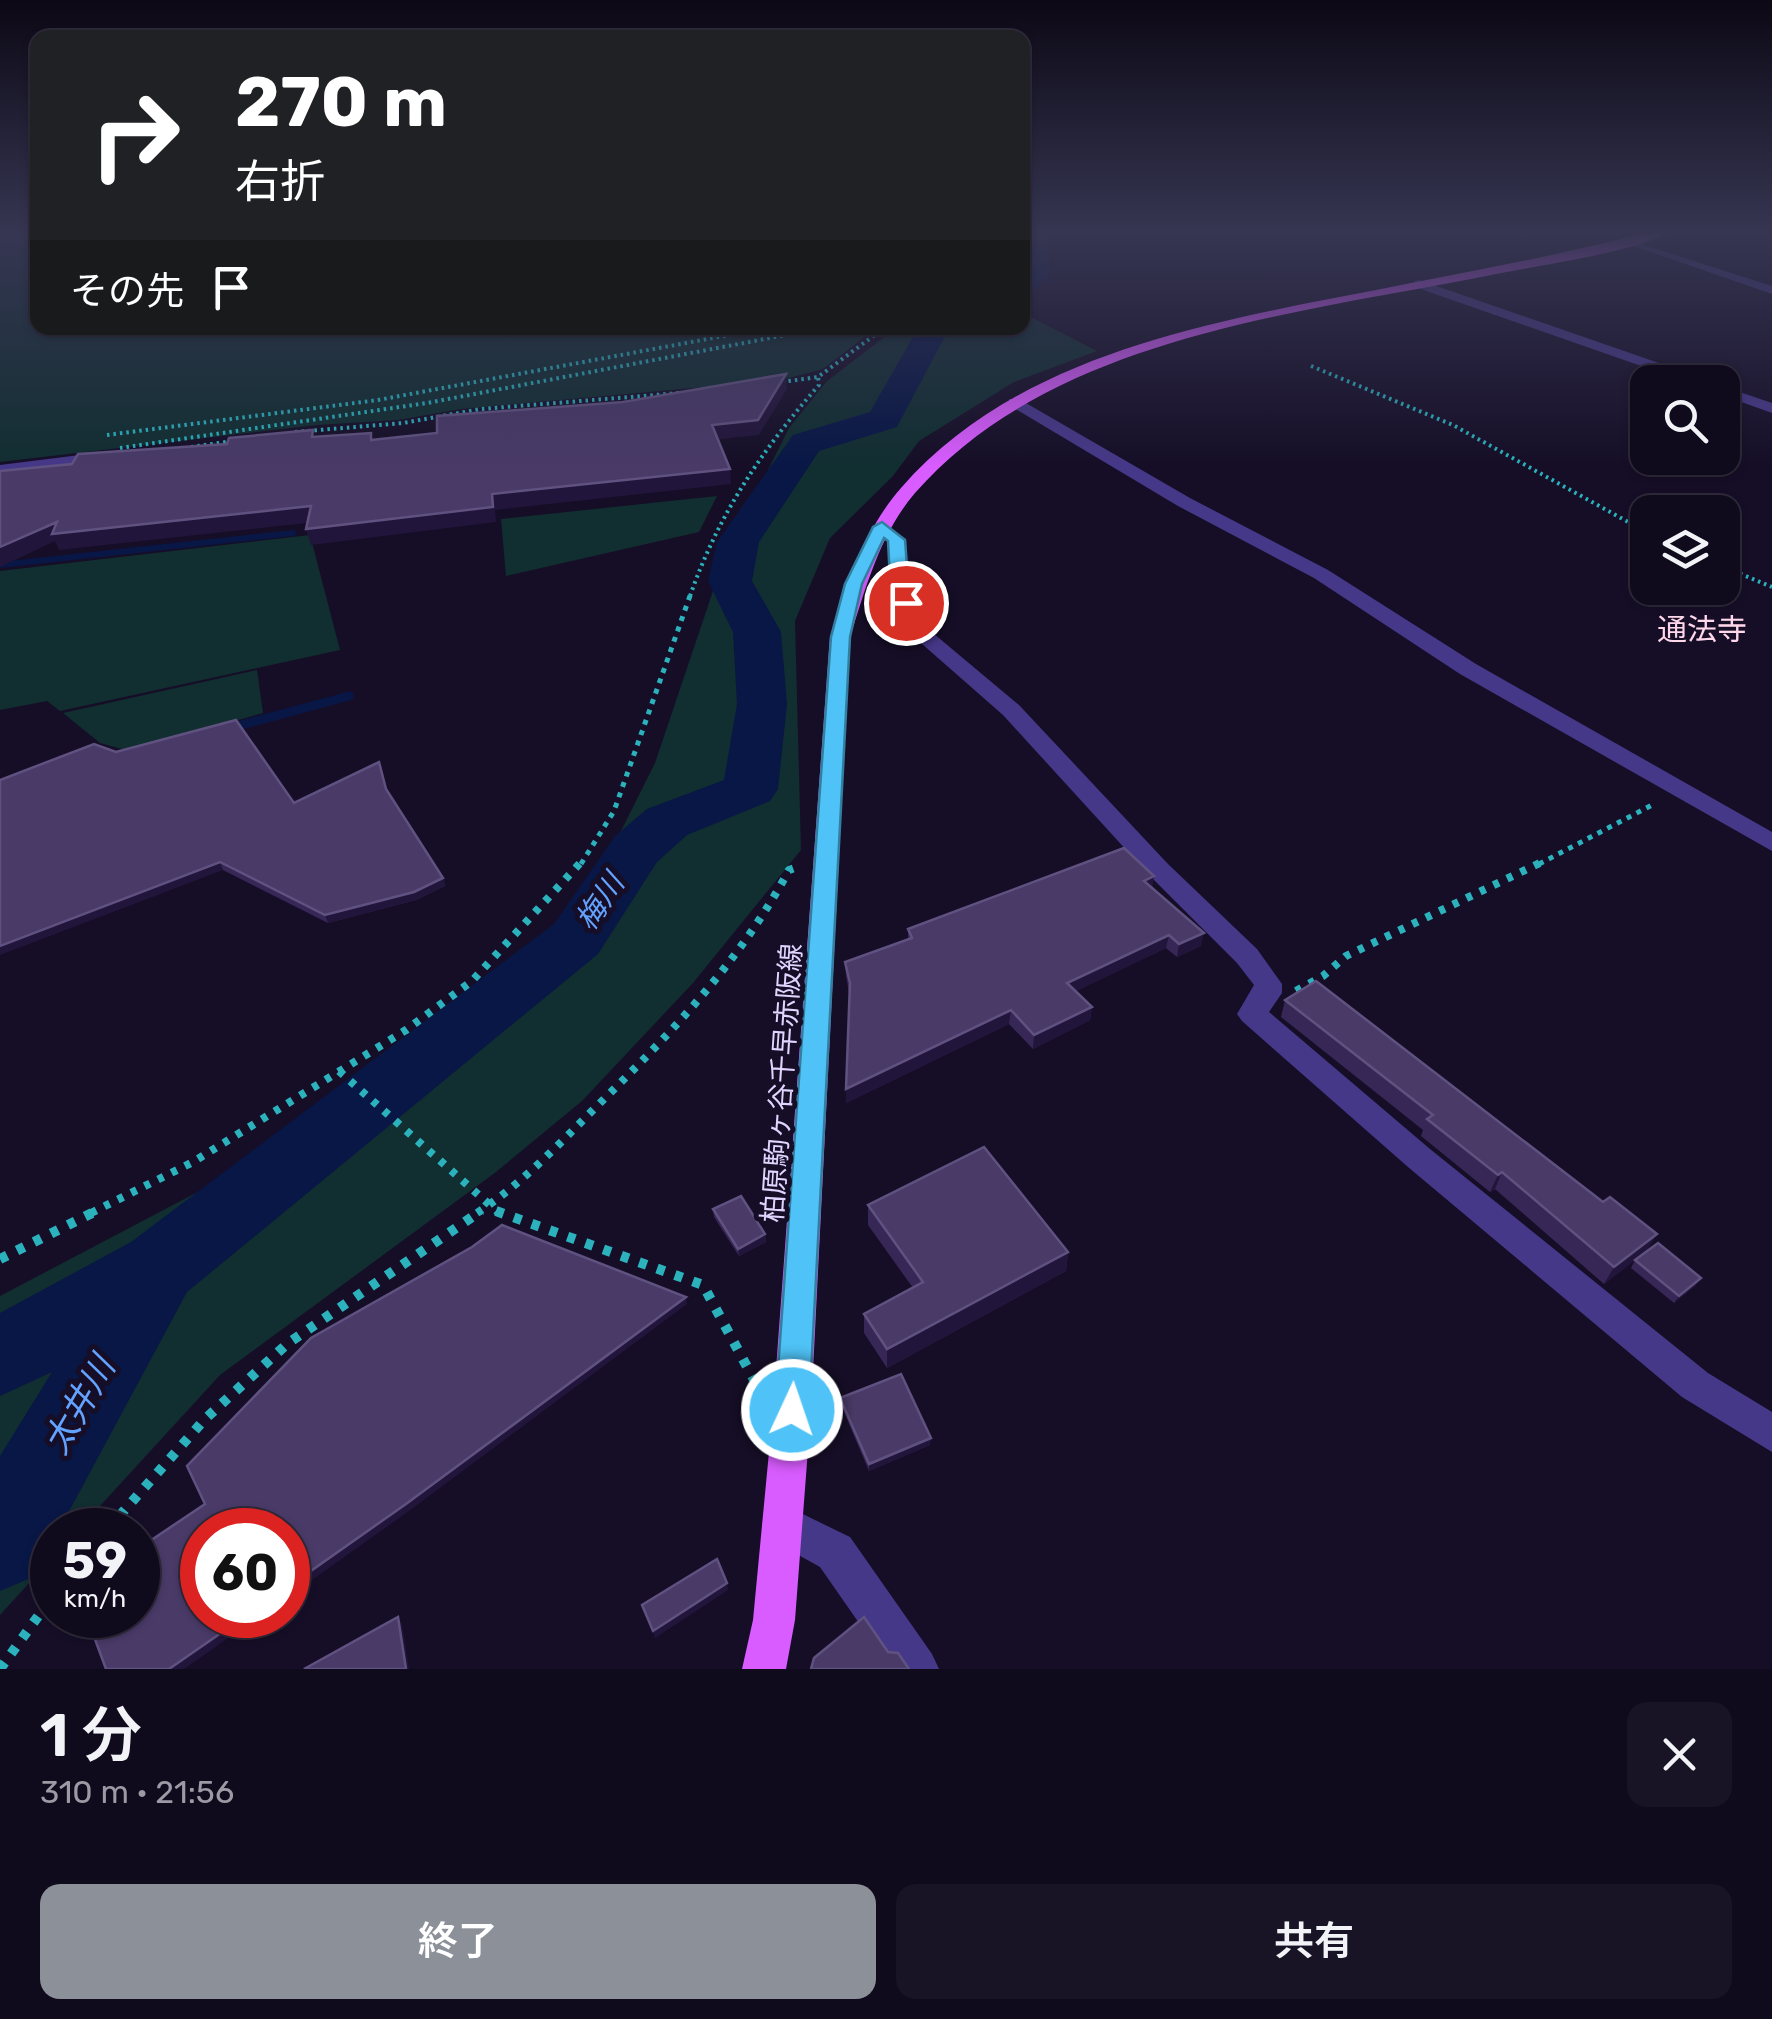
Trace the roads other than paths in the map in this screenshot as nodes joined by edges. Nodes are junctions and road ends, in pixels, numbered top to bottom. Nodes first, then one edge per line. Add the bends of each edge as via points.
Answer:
1 (1303, 310) edge
2 (1493, 310) edge
3 (1651, 365) edge
4 (1740, 396) edge
5 (1014, 402) junction
6 (1772, 408) edge
7 (116, 452) edge
8 (0, 470) edge
9 (882, 527) junction
10 (1772, 843) edge
11 (1772, 1433) edge
12 (782, 1524) junction
13 (764, 1669) edge
14 (916, 1669) edge

1 - 5 main road, 柏原駒ヶ谷千早赤阪線 via 1159,342
2 - 3 street
4 - 6 street
5 - 9 main road, 柏原駒ヶ谷千早赤阪線 via 932,462
5 - 10 street via 1321,574 1468,668
7 - 8 street
9 - 11 street via 896,540 912,625 1011,710 1247,956 1268,984 1252,1014 1694,1385
9 - 12 main road, 柏原駒ヶ谷千早赤阪線 via 858,571 840,637
12 - 13 main road, 柏原駒ヶ谷千早赤阪線
12 - 14 street via 834,1552

